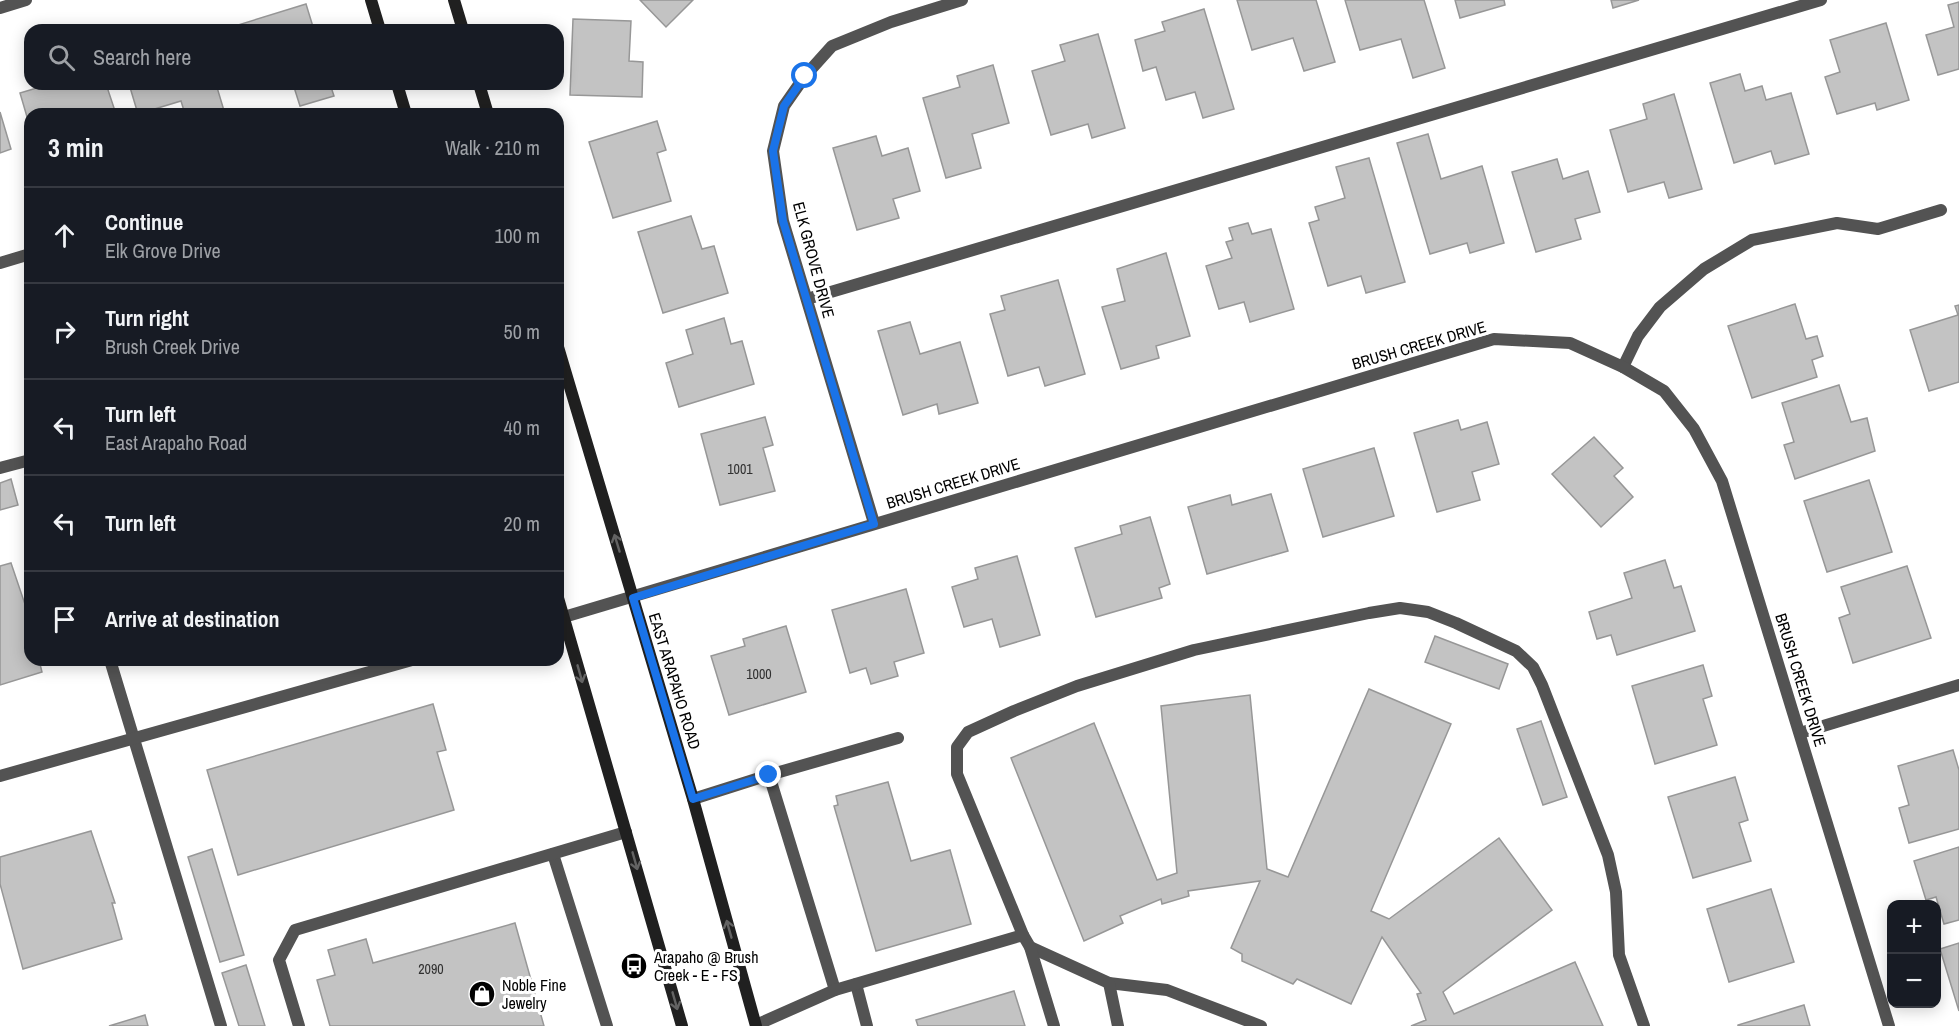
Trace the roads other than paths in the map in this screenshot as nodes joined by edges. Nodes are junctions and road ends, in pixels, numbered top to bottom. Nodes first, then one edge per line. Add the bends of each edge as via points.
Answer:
1 (26, 0) edge
2 (371, 0) edge
3 (454, 0) edge
4 (962, 0) edge
5 (1821, 0) edge
6 (0, 8) edge
7 (378, 24) edge
8 (461, 24) edge
9 (399, 90) edge
10 (481, 90) edge
11 (404, 108) edge
12 (486, 108) edge
13 (1941, 210) dead end
14 (24, 256) edge
15 (0, 263) edge
16 (807, 298) junction
17 (564, 367) edge
18 (1623, 367) junction
19 (24, 462) edge
20 (0, 468) edge
21 (874, 524) junction
22 (633, 598) junction
23 (564, 617) edge
24 (564, 628) edge
25 (112, 666) edge
26 (391, 666) edge
27 (1959, 685) edge
28 (1800, 733) junction
29 (133, 738) junction
30 (898, 738) dead end
31 (769, 775) junction
32 (0, 776) edge
33 (693, 799) junction
34 (626, 832) junction
35 (553, 854) junction
36 (1023, 935) junction
37 (1030, 947) junction
38 (1109, 982) junction
39 (856, 984) junction
40 (835, 990) junction
41 (221, 1026) edge
42 (299, 1026) edge
43 (607, 1026) edge
44 (682, 1026) edge
45 (756, 1026) edge
46 (867, 1026) edge
47 (1054, 1026) edge
48 (1118, 1026) edge
49 (1261, 1026) edge
50 (1644, 1026) edge
51 (1889, 1026) edge

1 - 6 street
2 - 7 main road
3 - 8 main road
4 - 16 street, ELK GROVE DRIVE via 832,46 784,106 773,151 783,221
5 - 16 street
9 - 11 main road
10 - 12 main road
13 - 18 street via 1878,229 1837,223 1752,240 1704,269 1660,307 1638,336
14 - 15 street
16 - 21 street, ELK GROVE DRIVE
22 -> 17 main road, EAST ARAPAHO ROAD
18 - 21 street, BRUSH CREEK DRIVE via 1570,343 1494,339
18 - 28 street, BRUSH CREEK DRIVE via 1664,391 1694,429 1722,480
19 - 20 street
21 - 22 street, BRUSH CREEK DRIVE
22 - 23 street, BRUSH CREEK DRIVE
22 - 33 main road, EAST ARAPAHO ROAD
24 -> 34 main road
25 - 29 street
26 - 29 street
27 - 28 street
28 - 51 street, BRUSH CREEK DRIVE
29 - 32 street
29 - 41 street
30 - 31 street
31 - 33 street
31 - 40 street
45 -> 33 main road, EAST ARAPAHO ROAD
34 - 35 street
34 -> 44 main road
35 - 42 street via 295,930 279,960
35 - 43 street
36 - 37 street
36 - 39 street
36 - 50 street via 957,774 957,747 968,732 1077,686 1194,650 1370,612 1428,612 1516,651 1538,676 1608,855 1616,892 1619,955
37 - 38 street
37 - 47 street
38 - 48 street
38 - 49 street via 1167,990
39 - 40 street
39 - 46 street
40 - 45 street

